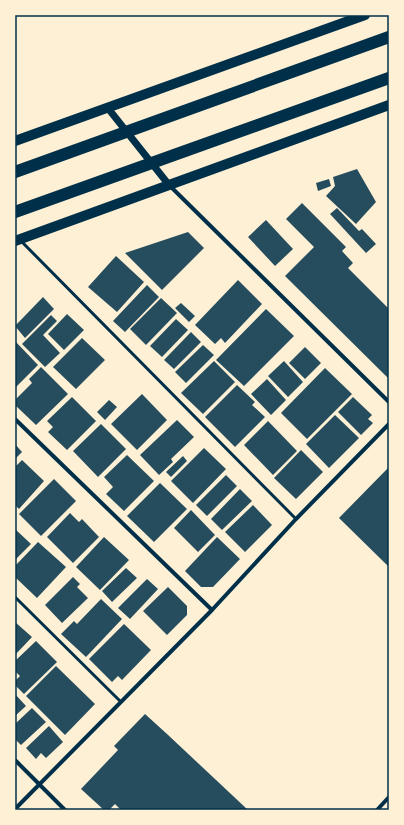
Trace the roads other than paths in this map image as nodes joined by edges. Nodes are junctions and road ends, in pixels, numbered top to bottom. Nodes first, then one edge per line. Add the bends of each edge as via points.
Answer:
1 (365, 15) edge
2 (389, 37) edge
3 (389, 78) edge
4 (389, 105) edge
5 (107, 107) junction
6 (15, 140) edge
7 (15, 172) edge
8 (170, 185) junction
9 (15, 212) edge
10 (17, 240) edge
11 (389, 402) edge
12 (15, 419) edge
13 (389, 424) edge
14 (296, 518) junction
15 (15, 597) edge
16 (212, 610) junction
17 (120, 702) junction
18 (15, 760) edge
19 (39, 784) junction
20 (389, 797) edge
21 (15, 808) edge
22 (65, 810) edge
23 (377, 810) edge

1 - 5 main road
2 - 7 highway
3 - 9 highway
4 - 8 main road
5 - 6 main road
5 - 8 street
8 - 10 main road
8 - 11 street
10 - 14 lane
12 - 16 street
13 - 14 street
14 - 16 street
15 - 17 lane
16 - 17 street
17 - 19 street
18 - 19 street
19 - 21 street
19 - 22 street
20 - 23 street

